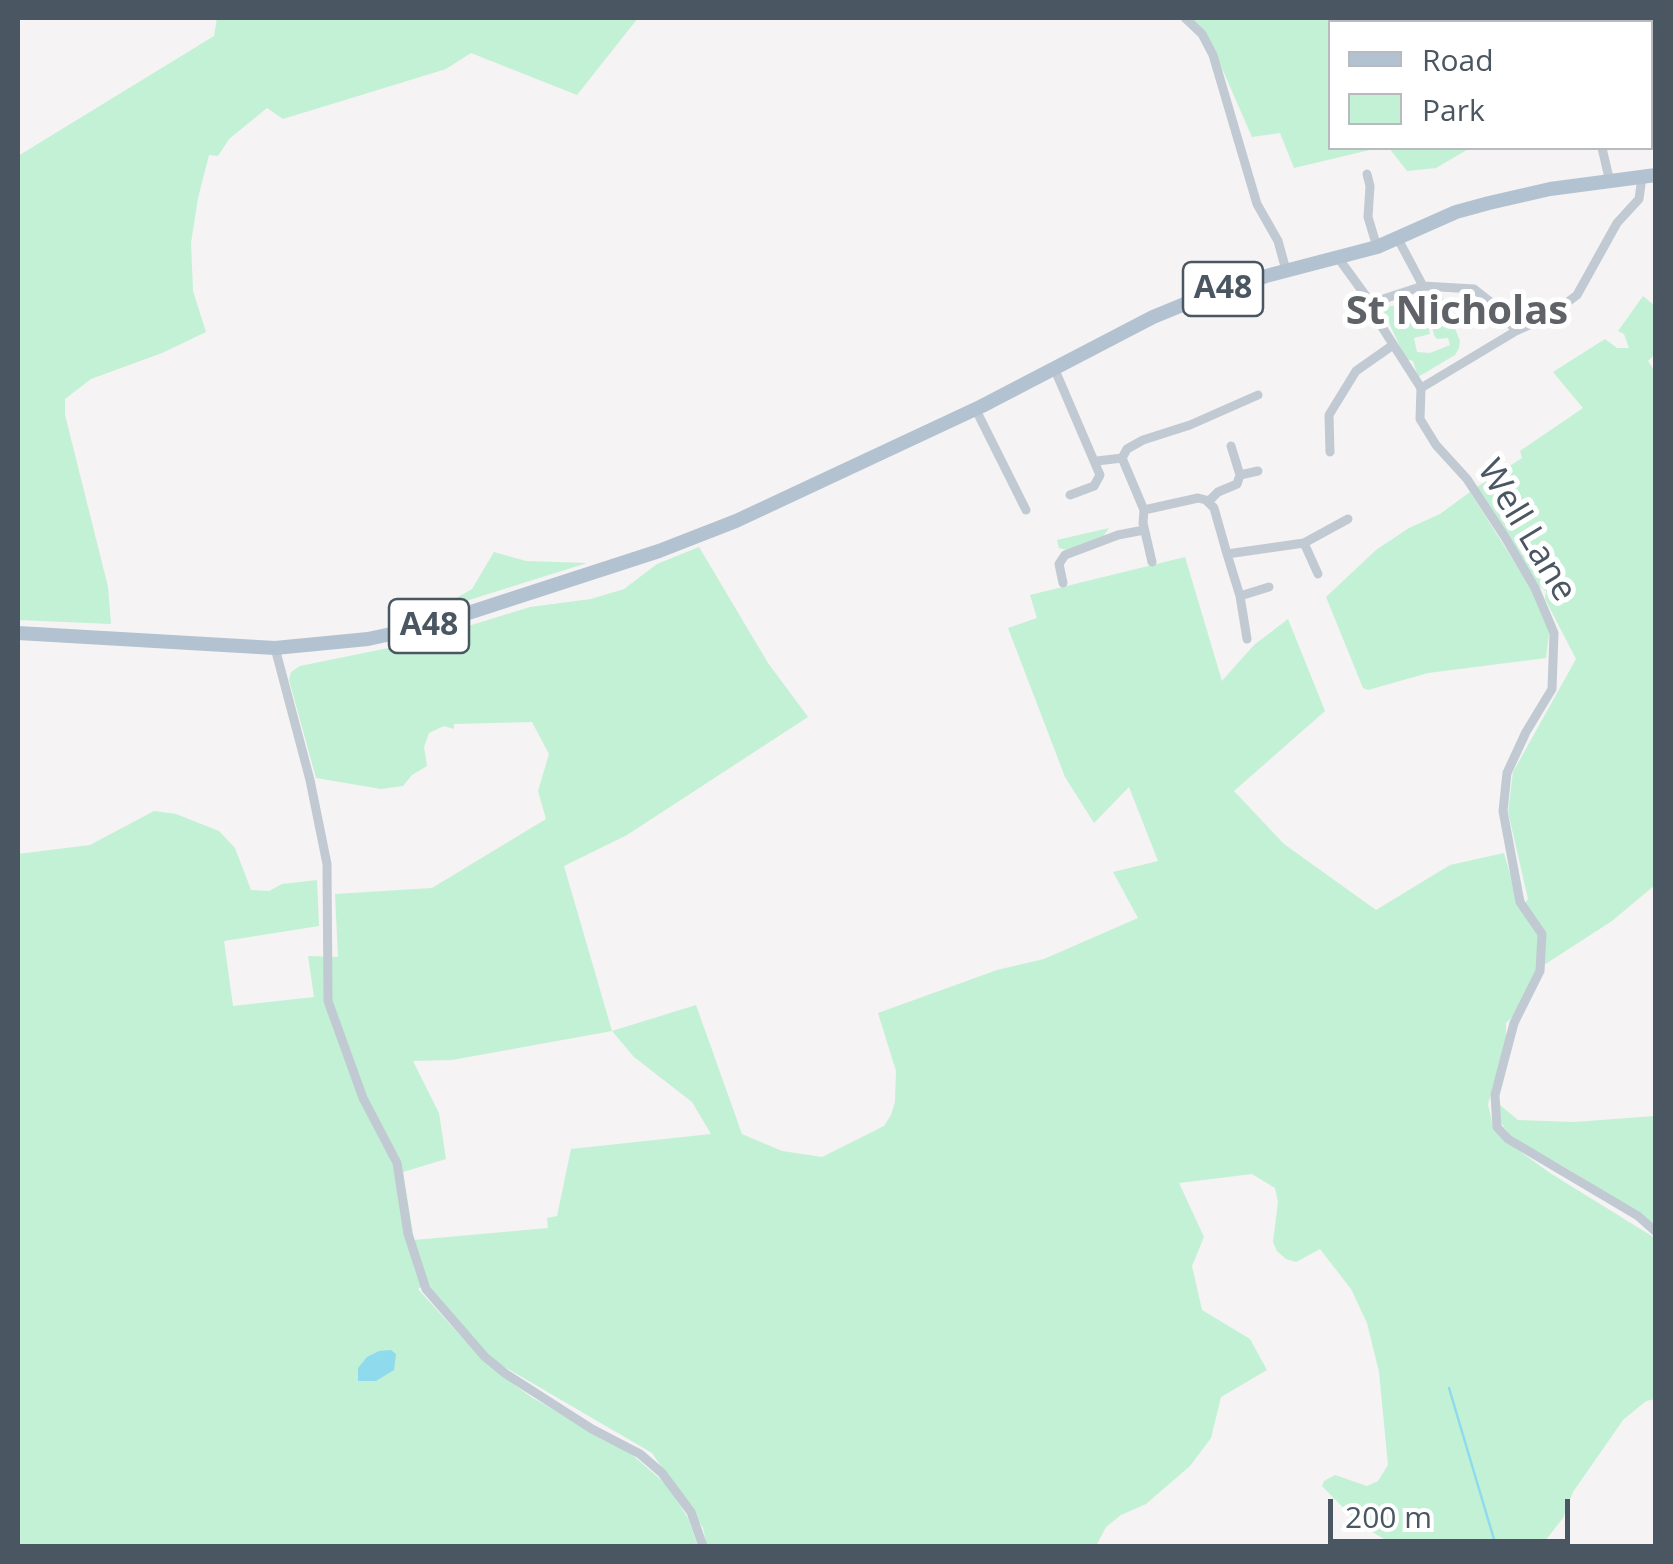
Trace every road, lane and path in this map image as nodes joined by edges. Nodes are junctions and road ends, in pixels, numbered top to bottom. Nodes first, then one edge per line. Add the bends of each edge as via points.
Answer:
1 (1185, 18) edge
2 (1602, 150) edge
3 (1366, 174) dead end
4 (1649, 176) edge
5 (1610, 182) junction
6 (1398, 238) junction
7 (1376, 248) junction
8 (1339, 258) junction
9 (1286, 270) junction
10 (1422, 286) junction
11 (1371, 302) junction
12 (1516, 330) junction
13 (1393, 344) junction
14 (1055, 370) junction
15 (1421, 388) junction
16 (1258, 395) dead end
17 (976, 410) junction
18 (1232, 446) dead end
19 (1330, 452) dead end
20 (1122, 458) junction
21 (1097, 461) junction
22 (1258, 471) dead end
23 (1240, 475) junction
24 (1070, 496) dead end
25 (1209, 502) junction
26 (1026, 510) dead end
27 (1144, 510) junction
28 (1348, 519) dead end
29 (1144, 530) junction
30 (1304, 544) junction
31 (1226, 554) junction
32 (1152, 562) dead end
33 (1318, 574) dead end
34 (1063, 583) dead end
35 (1269, 587) dead end
36 (1240, 596) junction
37 (18, 633) edge
38 (1247, 639) dead end
39 (275, 648) junction
40 (1656, 1232) edge
41 (703, 1546) edge

1 - 9 street via 1212,54 1257,204
2 - 5 street
3 - 7 street
4 - 5 main road, A48
4 - 12 street via 1577,295
5 - 6 main road, A48 via 1472,208
6 - 7 main road, A48
6 - 10 street
7 - 8 main road, A48
8 - 9 main road, A48
8 - 11 street, Well Lane
9 - 14 main road, A48 via 1166,311
10 - 11 street
10 - 12 street via 1474,289
11 - 13 street, Well Lane
12 - 15 street
13 - 15 street, Well Lane
13 - 19 street via 1356,371 1329,414
14 - 17 main road, A48
14 - 21 street
15 - 40 street, Well Lane via 1420,418 1505,537 1554,633 1552,690 1507,773 1502,811 1520,902 1542,934 1540,971 1514,1023 1495,1095 1497,1127
16 - 20 street via 1143,440
17 - 26 street
17 - 39 main road, A48 via 660,551 428,626 368,640
18 - 23 street
20 - 21 street
20 - 27 street
21 - 24 street via 1099,481
22 - 23 street
23 - 25 street via 1235,487
25 - 27 street via 1198,498
25 - 31 street
27 - 29 street
28 - 30 street
29 - 32 street
29 - 34 street via 1065,555 1059,564
30 - 31 street
30 - 33 street
31 - 36 street
35 - 36 street
36 - 38 street
37 - 39 main road, A48
39 - 41 street via 327,864 328,1001 363,1098 398,1163 408,1234 426,1289 506,1374 662,1472 691,1512

